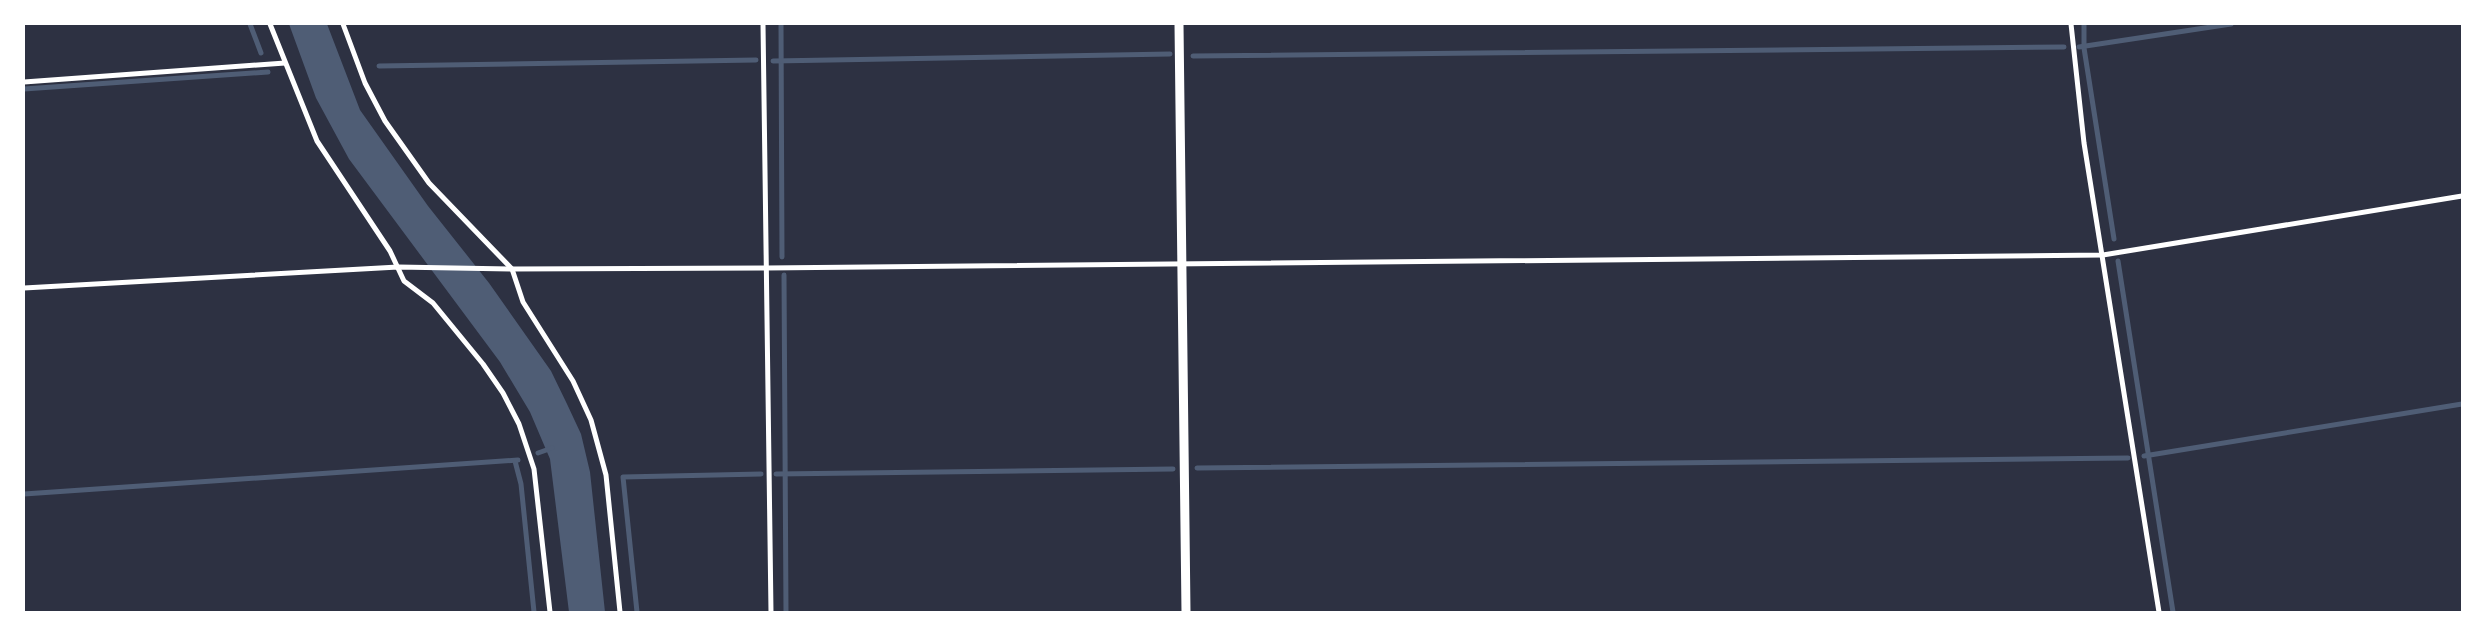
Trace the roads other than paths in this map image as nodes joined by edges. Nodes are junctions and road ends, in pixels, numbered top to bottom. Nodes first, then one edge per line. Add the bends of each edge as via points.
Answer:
1 (270, 24) edge
2 (343, 24) edge
3 (763, 24) edge
4 (1179, 24) edge
5 (2071, 24) edge
6 (285, 63) junction
7 (24, 82) edge
8 (2462, 196) edge
9 (2103, 255) junction
10 (1181, 265) junction
11 (398, 266) junction
12 (766, 268) junction
13 (512, 270) junction
14 (24, 288) edge
15 (550, 612) edge
16 (620, 612) edge
17 (771, 612) edge
18 (1186, 612) edge
19 (2159, 612) edge

1 - 6 street
2 - 13 street via 364,83 384,121 429,183
3 - 12 street
4 - 10 street
5 - 9 street via 2084,143
6 - 7 street
6 - 11 street via 317,141
8 - 9 street
9 - 10 street
9 - 19 street
10 - 12 street
10 - 18 street
11 - 13 street
11 - 14 street
11 - 15 street via 404,281 433,303 483,364 520,424 534,469
12 - 13 street
12 - 17 street
13 - 16 street via 523,302 574,381 591,420 606,475

